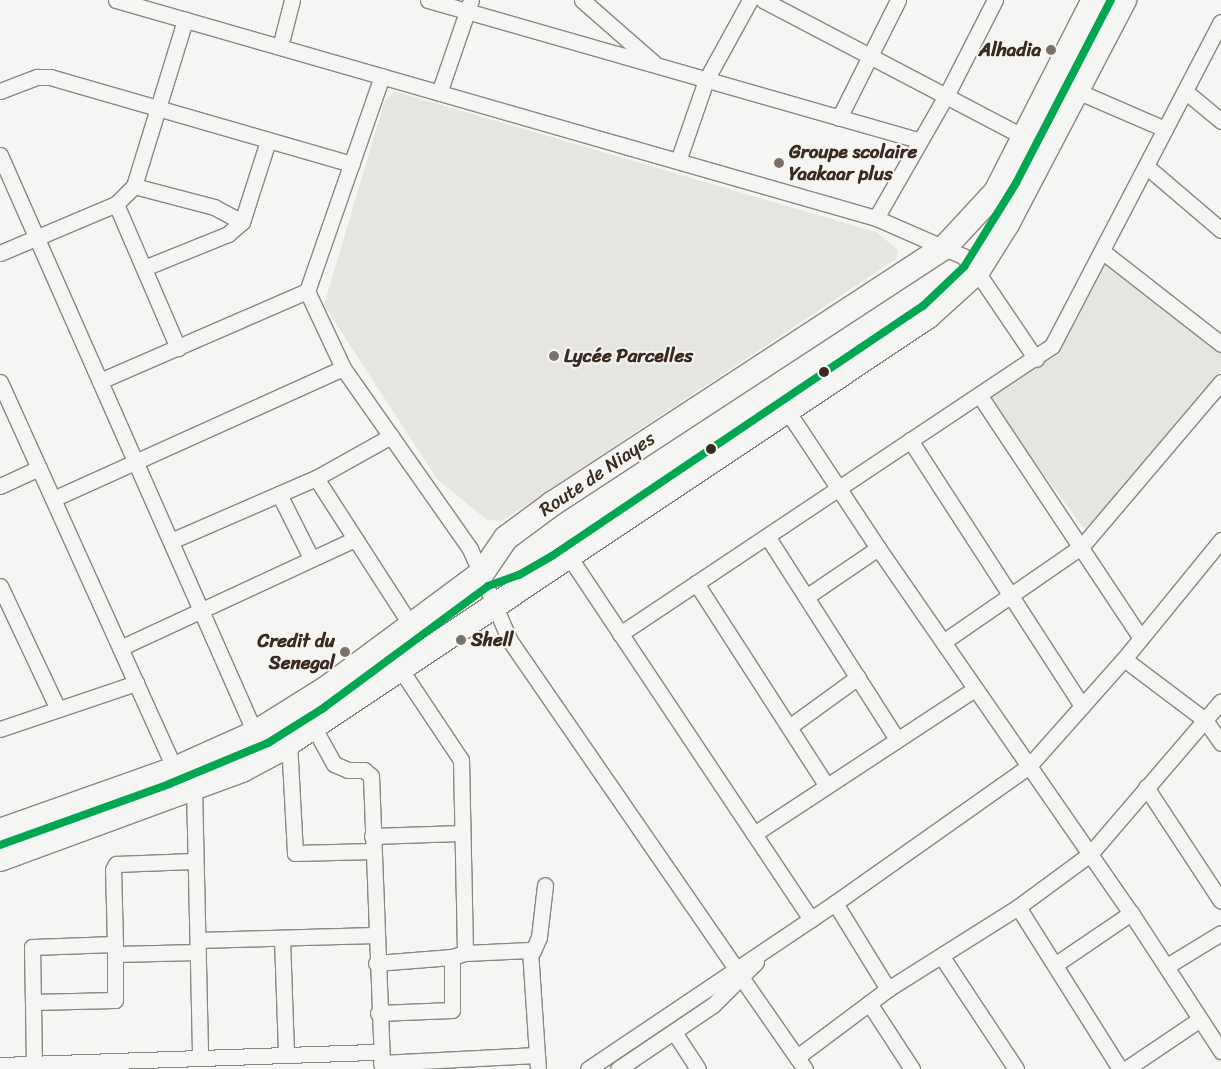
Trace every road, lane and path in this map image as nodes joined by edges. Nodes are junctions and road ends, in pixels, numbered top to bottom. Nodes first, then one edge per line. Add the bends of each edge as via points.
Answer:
1 (116, 0) edge
2 (292, 0) edge
3 (428, 0) edge
4 (582, 0) edge
5 (750, 0) edge
6 (763, 0) edge
7 (898, 0) edge
8 (995, 0) edge
9 (1094, 0) edge
10 (1124, 0) edge
11 (468, 5) edge
12 (185, 20) junction
13 (1221, 22) edge
14 (280, 47) junction
15 (870, 56) junction
16 (658, 66) junction
17 (382, 76) junction
18 (706, 80) junction
19 (0, 91) edge
20 (1076, 91) junction
21 (1185, 91) junction
22 (439, 92) junction
23 (946, 96) junction
24 (158, 108) junction
25 (839, 118) junction
26 (1221, 121) edge
27 (1165, 129) junction
28 (1024, 137) junction
29 (268, 140) junction
30 (918, 140) junction
31 (0, 155) edge
32 (678, 161) junction
33 (352, 164) junction
34 (1146, 166) junction
35 (134, 186) junction
36 (116, 204) junction
37 (876, 218) junction
38 (242, 222) junction
39 (1221, 230) edge
40 (36, 238) junction
41 (945, 247) junction
42 (1102, 251) junction
43 (0, 253) edge
44 (144, 268) junction
45 (977, 272) junction
46 (307, 291) junction
47 (1221, 344) edge
48 (178, 348) junction
49 (1036, 359) junction
50 (343, 368) junction
51 (100, 381) junction
52 (1221, 382) edge
53 (1, 386) edge
54 (980, 396) junction
55 (786, 409) junction
56 (392, 436) junction
57 (910, 440) junction
58 (136, 462) junction
59 (39, 468) junction
60 (316, 478) junction
61 (0, 486) edge
62 (838, 488) junction
63 (279, 494) junction
64 (53, 499) junction
65 (767, 536) junction
66 (355, 539) junction
67 (1221, 540) edge
68 (171, 541) junction
69 (1082, 546) junction
70 (878, 548) junction
71 (568, 555) junction
72 (311, 558) junction
73 (482, 573) junction
74 (696, 583) junction
75 (0, 586) edge
76 (1011, 594) junction
77 (806, 597) junction
78 (494, 604) junction
79 (201, 610) junction
80 (412, 627) junction
81 (620, 634) junction
82 (1140, 637) junction
83 (943, 642) junction
84 (120, 648) junction
85 (1124, 659) junction
86 (399, 667) junction
87 (858, 678) junction
88 (136, 683) junction
89 (975, 689) junction
90 (1221, 701) edge
91 (1082, 706) junction
92 (58, 709) junction
93 (1205, 720) junction
94 (313, 726) junction
95 (789, 727) junction
96 (0, 729) edge
97 (256, 733) junction
98 (897, 739) junction
99 (289, 742) junction
100 (1221, 743) edge
101 (1028, 767) junction
102 (175, 769) junction
103 (826, 785) junction
104 (194, 787) junction
105 (1146, 787) junction
106 (0, 831) edge
107 (461, 833) junction
108 (754, 834) junction
109 (372, 843) junction
110 (1090, 854) junction
111 (0, 859) edge
112 (193, 861) junction
113 (545, 885) dead end
114 (1221, 901) edge
115 (834, 904) junction
116 (1018, 907) junction
117 (1130, 913) junction
118 (811, 919) junction
119 (1221, 933) edge
120 (375, 935) junction
121 (282, 938) junction
122 (198, 946) junction
123 (116, 949) junction
124 (533, 951) junction
125 (458, 955) junction
126 (942, 957) junction
127 (376, 963) junction
128 (1056, 964) junction
129 (1167, 966) junction
130 (738, 972) junction
131 (888, 989) junction
132 (32, 1002) junction
133 (869, 1003) junction
134 (378, 1013) junction
135 (1200, 1018) junction
136 (674, 1032) junction
137 (1221, 1051) edge
138 (286, 1055) junction
139 (200, 1058) junction
140 (381, 1061) edge
141 (307, 1062) edge
142 (537, 1062) edge
143 (232, 1063) edge
144 (801, 1063) edge
145 (34, 1064) junction
146 (147, 1064) edge
147 (466, 1064) edge
148 (0, 1065) edge
149 (907, 1067) edge
150 (588, 1069) edge
151 (618, 1069) edge
152 (698, 1069) edge
153 (1016, 1069) edge
154 (1120, 1069) edge
155 (1126, 1069) edge

1 - 12 street
2 - 14 street
3 - 11 street
4 - 16 street
5 - 18 street
6 - 15 street
7 - 15 street
8 - 23 street
9 - 28 main road, Route de Niayes
10 - 20 main road
11 - 16 street
11 - 22 street
12 - 14 street
12 - 24 street
13 - 21 street
14 - 17 street
15 - 23 street
15 - 25 street
16 - 18 street
17 - 22 street
17 - 33 street
18 - 25 street
18 - 32 street
19 - 24 street via 44,76
20 - 27 street
20 - 45 main road
21 - 26 street
21 - 27 street
22 - 32 street
23 - 28 street
23 - 30 street
24 - 29 street
24 - 35 street
25 - 30 street
27 - 34 street
28 - 41 main road, Route de Niayes via 996,192
29 - 33 street
29 - 38 street
30 - 37 street
31 - 40 street
32 - 37 street
33 - 46 street
34 - 39 street
34 - 42 street
35 - 36 street
35 - 38 street via 214,206
36 - 40 street
36 - 44 street
37 - 41 street
38 - 44 street via 228,234
40 - 43 street
40 - 51 street
41 - 45 street via 963,256
41 - 73 main road, Route de Niayes via 552,504 506,538
42 - 47 street
42 - 49 street via 1052,346
44 - 48 street
45 - 49 street
45 - 55 main road via 927,317
46 - 48 street
46 - 50 street
48 - 51 street
49 - 54 street
50 - 56 street
50 - 58 street
51 - 58 street
52 - 69 street
53 - 59 street
54 - 57 street
54 - 69 street
55 - 62 street
55 - 71 main road
56 - 60 street
56 - 73 street via 470,549
57 - 62 street
57 - 76 street
58 - 64 street
58 - 68 street
59 - 61 street
59 - 64 street
60 - 63 street
60 - 66 street
62 - 65 street
62 - 70 street
63 - 68 street
63 - 72 street
64 - 84 street
65 - 74 street
65 - 77 street
66 - 72 street
66 - 80 street
67 - 82 street
68 - 79 street
69 - 76 street
69 - 82 street
70 - 77 street
70 - 83 street
71 - 78 main road
71 - 81 street
72 - 79 street
73 - 78 street
73 - 80 main road, Route de Niayes
74 - 81 street
74 - 95 street
75 - 92 street
76 - 83 street
76 - 91 street
77 - 87 street
78 - 86 main road
78 - 130 street via 510,642
79 - 84 street
79 - 97 street
80 - 97 main road, Route de Niayes via 327,688
81 - 108 street
82 - 85 street
83 - 89 street
84 - 88 street
85 - 91 street
85 - 93 street
86 - 94 main road
86 - 107 street via 461,760
87 - 95 street
87 - 98 street
88 - 92 street
88 - 102 street
89 - 98 street
89 - 101 street
90 - 93 street
91 - 101 street
92 - 96 street
93 - 100 street
93 - 105 street
94 - 99 main road
94 - 109 street via 334,764 348,770 364,770 371,776
95 - 103 street
97 - 102 main road, Route de Niayes
98 - 103 street
99 - 104 main road via 242,770
99 - 109 street via 295,853
101 - 110 street
101 - 115 street
102 - 106 main road, Route de Niayes
103 - 108 street
104 - 111 main road
104 - 112 street
105 - 110 street
105 - 114 street
107 - 109 street
107 - 125 street
108 - 118 street
109 - 120 street
110 - 116 street
110 - 117 street
112 - 122 street
112 - 123 street via 116,864 113,870
113 - 124 street via 539,937
115 - 118 street
115 - 131 street
116 - 126 street
116 - 128 street
117 - 128 street
117 - 129 street
118 - 130 street
119 - 129 street
120 - 121 street
120 - 127 street
121 - 122 street
121 - 138 street
122 - 123 street
122 - 139 street
123 - 132 street via 115,1000
123 - 132 street via 32,947
124 - 125 street
124 - 142 street
125 - 127 street
125 - 134 street via 452,1010
126 - 131 street
126 - 153 street
127 - 134 street
128 - 154 street
129 - 135 street
130 - 136 street via 713,1005
130 - 144 street
130 - 150 street
131 - 133 street
132 - 145 street
133 - 144 street
133 - 149 street
134 - 140 street
135 - 137 street
135 - 155 street
136 - 151 street
136 - 152 street
138 - 141 street
138 - 143 street
139 - 143 street
139 - 146 street
140 - 141 street
140 - 147 street
142 - 147 street
145 - 146 street
145 - 148 street

